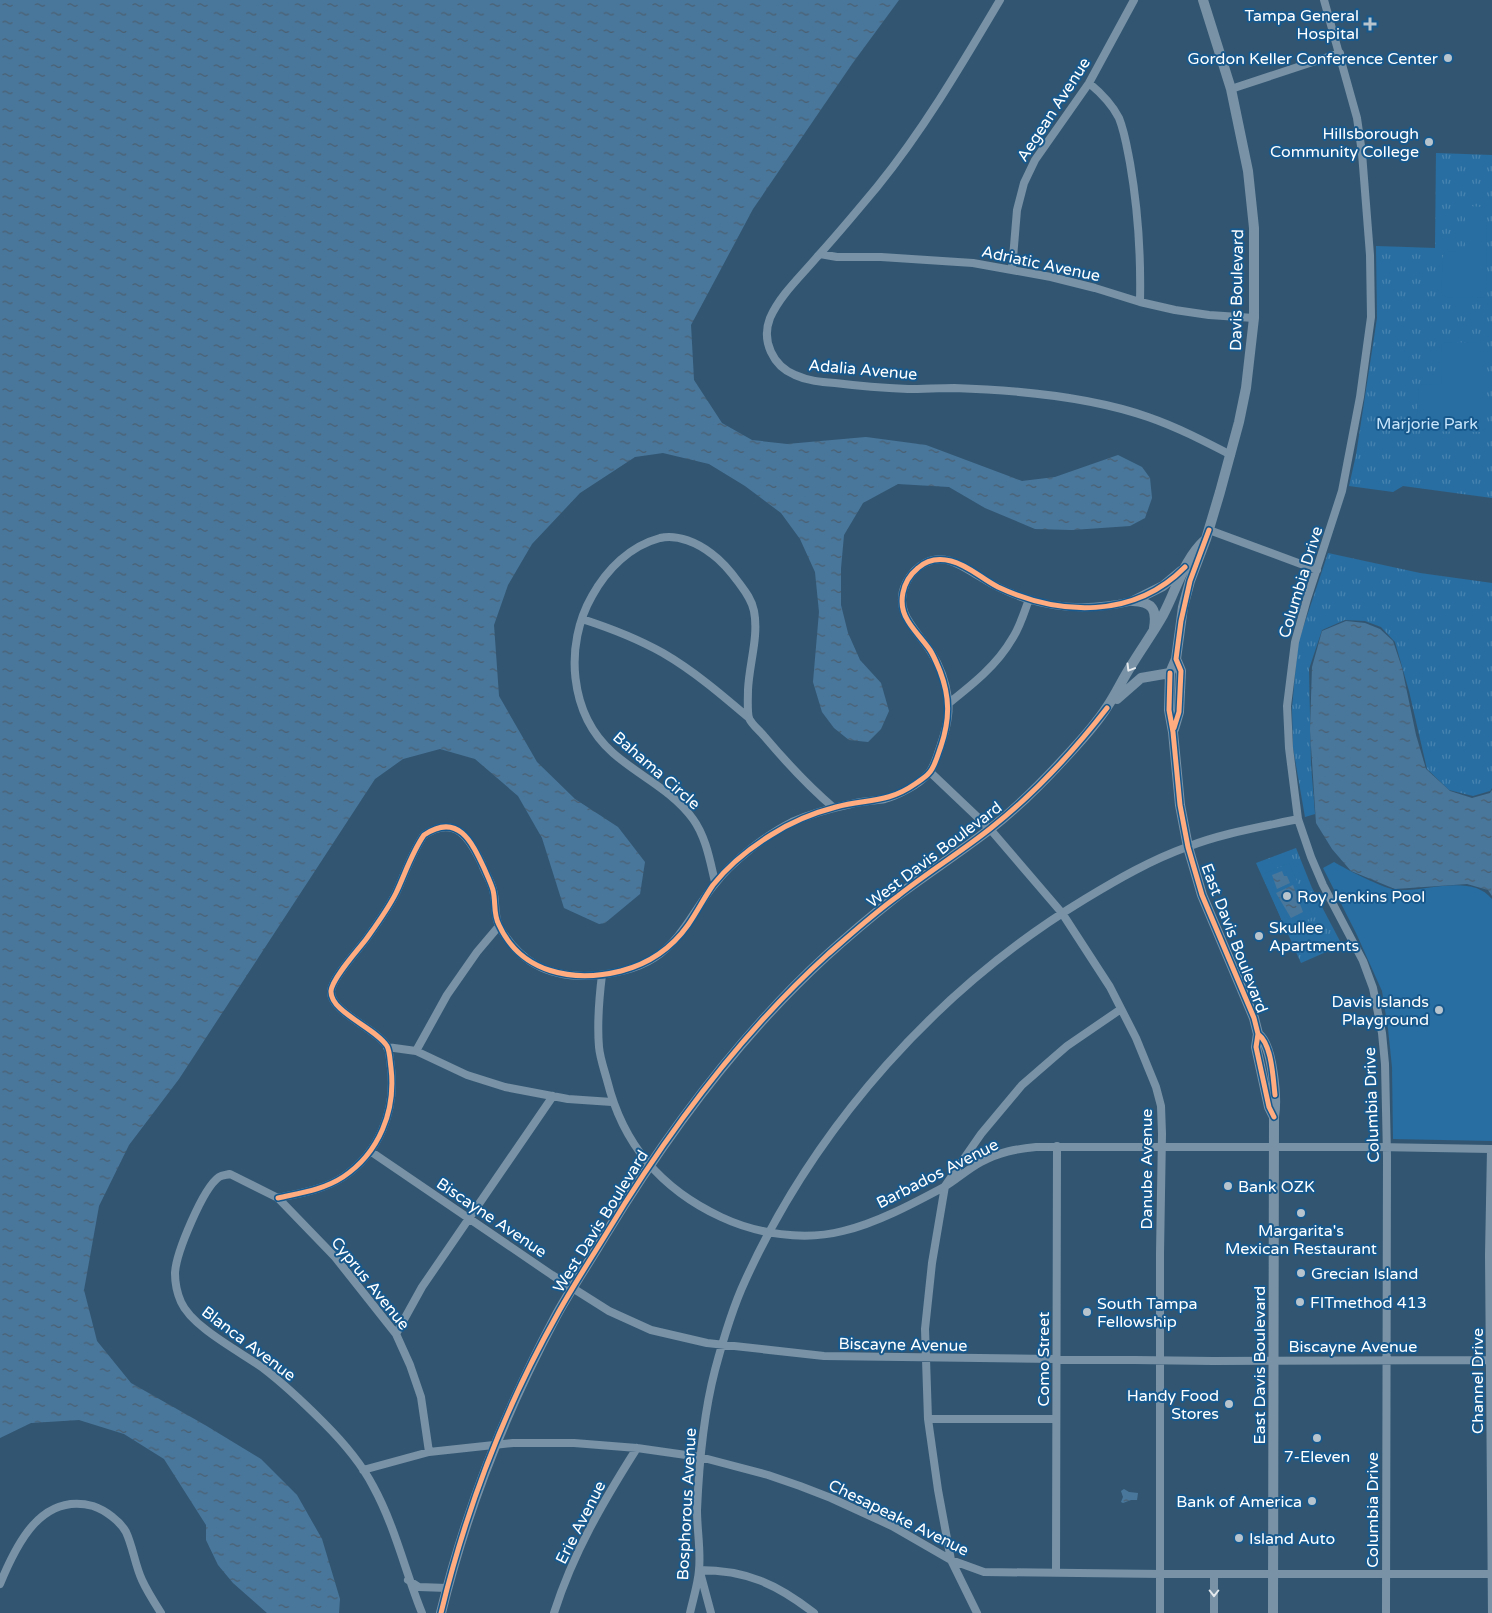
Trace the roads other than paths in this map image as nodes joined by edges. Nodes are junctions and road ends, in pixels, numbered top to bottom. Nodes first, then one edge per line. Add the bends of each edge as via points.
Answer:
1 (1000, 0) edge
2 (1134, 0) edge
3 (1203, 0) edge
4 (1324, 0) edge
5 (1340, 53) junction
6 (1090, 83) junction
7 (1230, 89) junction
8 (820, 254) junction
9 (1012, 270) junction
10 (1140, 302) junction
11 (1254, 318) junction
12 (1231, 455) junction
13 (1207, 535) junction
14 (1185, 567) junction
15 (1317, 570) junction
16 (1029, 599) junction
17 (1134, 601) junction
18 (1183, 608) joint
19 (582, 619) junction
20 (1154, 630) junction
21 (1176, 659) junction
22 (1170, 673) junction
23 (949, 703) junction
24 (1107, 708) junction
25 (749, 718) junction
26 (1173, 732) junction
27 (930, 772) junction
28 (834, 808) junction
29 (1298, 819) junction
30 (990, 829) junction
31 (1188, 847) junction
32 (715, 882) junction
33 (1062, 913) junction
34 (499, 926) junction
35 (602, 975) junction
36 (1121, 1009) junction
37 (387, 1046) junction
38 (416, 1051) junction
39 (553, 1096) junction
40 (612, 1102) junction
41 (1058, 1146) junction
42 (1162, 1146) junction
43 (1274, 1147) junction
44 (1387, 1147) junction
45 (1491, 1149) edge
46 (370, 1151) junction
47 (649, 1165) junction
48 (230, 1174) joint
49 (945, 1186) junction
50 (278, 1198) junction
51 (469, 1219) junction
52 (768, 1233) junction
53 (572, 1289) junction
54 (396, 1334) junction
55 (722, 1346) junction
56 (925, 1358) junction
57 (1056, 1359) junction
58 (1161, 1360) junction
59 (1274, 1360) junction
60 (1386, 1360) junction
61 (1491, 1360) edge
62 (928, 1419) junction
63 (1056, 1419) junction
64 (495, 1444) junction
65 (638, 1448) junction
66 (429, 1452) junction
67 (700, 1457) junction
68 (363, 1470) junction
69 (951, 1560) junction
70 (699, 1570) junction
71 (1056, 1572) junction
72 (1274, 1573) junction
73 (1386, 1573) junction
74 (1161, 1574) junction
75 (1214, 1574) junction
76 (1492, 1574) edge
77 (408, 1580) junction
78 (0, 1584) edge
79 (447, 1588) junction
80 (161, 1613) edge
81 (422, 1613) edge
82 (441, 1613) edge
83 (554, 1613) edge
84 (690, 1613) edge
85 (711, 1613) edge
86 (814, 1613) edge
87 (977, 1613) edge
88 (1160, 1613) edge
89 (1214, 1613) edge
90 (1273, 1613) edge
91 (1386, 1613) edge
92 (1492, 1613) edge

1 - 8 street, Adalia Avenue via 922,125
2 - 6 street, Aegean Avenue
3 - 7 street, Davis Boulevard
4 - 5 street, Columbia Drive
5 - 7 street
5 - 15 street, Columbia Drive via 1357,118 1362,154 1371,317 1342,491
6 - 9 street, Aegean Avenue via 1035,160 1024,182 1017,210
6 - 10 street via 1109,103 1124,135 1137,217
7 - 11 street, Davis Boulevard via 1243,143 1251,198
8 - 9 street, Adriatic Avenue via 973,263
8 - 12 street, Adalia Avenue via 778,304 767,329 767,340 776,360 793,374 814,381 861,386 993,390 1091,403 1146,416
9 - 10 street, Adriatic Avenue via 1051,276
10 - 11 street, Adriatic Avenue via 1209,315
11 - 12 street, Davis Boulevard via 1246,388
12 - 13 street, Davis Boulevard
13 - 14 street, West Davis Boulevard
13 - 15 street
13 - 18 street, Davis Boulevard
14 - 17 street via 1163,586
14 - 20 street, West Davis Boulevard
15 - 29 street, Columbia Drive via 1295,642 1287,706 1288,748
16 - 17 street via 1091,608
16 - 23 street via 1016,633 1000,657
16 - 23 street via 949,560 933,560 912,573 902,597 904,613 933,656
17 - 20 street via 1152,608
18 - 21 street, East Davis Boulevard
19 - 25 street via 664,654
19 - 25 street, Bahama Circle via 606,575 628,553 645,543 664,537 677,538 704,548 728,569 745,591 754,610 748,685
19 - 32 street, Bahama Circle via 574,655 577,693 584,712 597,736 613,753 664,790 693,819 705,841
20 -> 24 street, West Davis Boulevard
21 - 22 street, East Davis Boulevard
21 - 26 street, East Davis Boulevard via 1181,671 1179,712
22 - 24 street, West Davis Boulevard via 1140,678
22 - 26 street, East Davis Boulevard via 1169,710
23 - 27 street via 942,744
24 - 30 street, West Davis Boulevard via 1046,778
25 - 28 street via 788,764
26 - 31 street, East Davis Boulevard via 1180,805
27 - 28 street via 889,798
27 - 30 street, Danube Avenue
28 - 32 street via 793,822 772,834
29 - 31 street, Bosphorous Avenue
29 - 44 street, Columbia Drive via 1316,871 1373,988 1385,1064
30 - 33 street, Danube Avenue
30 - 47 street, West Davis Boulevard via 896,897 826,956 724,1064
31 - 33 street, Bosphorous Avenue via 1118,879
31 - 43 street, East Davis Boulevard via 1202,895 1254,1018 1258,1034 1256,1047 1274,1117
32 - 35 street via 688,926 661,953 640,965
33 - 36 street, Danube Avenue via 1098,966
33 - 52 street, Bosphorous Avenue via 964,988 898,1053 823,1145
34 - 35 street via 514,948 531,963 562,974
34 - 37 street via 492,888 468,838 457,830 444,827 424,835 392,901 331,989 333,999 342,1010
34 - 38 street via 447,995
35 - 40 street, Barbados Avenue via 599,1049
36 - 42 street, Danube Avenue via 1156,1087 1161,1106
36 - 49 street via 1067,1046 1022,1085 981,1134
37 - 38 street
37 - 46 street via 392,1082 391,1106
38 - 39 street via 467,1075 505,1087
39 - 40 street
39 - 51 street
40 - 47 street, Barbados Avenue
41 - 42 street, Barbados Avenue
41 - 49 street, Barbados Avenue via 1014,1149 997,1154
41 - 57 street, Como Street
42 - 43 street, Barbados Avenue
42 - 58 street, Danube Avenue
43 - 44 street, Barbados Avenue
43 - 59 street, East Davis Boulevard
44 - 45 street, Barbados Avenue
44 - 60 street, Columbia Drive
45 - 61 street, Channel Drive
46 - 50 street via 350,1172 336,1181
46 - 51 street, Biscayne Avenue
47 - 52 street, Barbados Avenue via 664,1181 708,1211
47 - 53 street, West Davis Boulevard
48 - 50 street, Cyprus Avenue
48 - 68 street, Blanca Avenue via 212,1185 180,1249 175,1272 181,1304 206,1330 264,1369 300,1400 338,1438
49 - 52 street, Barbados Avenue via 895,1211 843,1231 811,1235
49 - 56 street via 931,1273
50 - 54 street, Cyprus Avenue via 335,1257
51 - 53 street, Biscayne Avenue
51 - 54 street via 422,1287
52 - 55 street, Bosphorous Avenue via 744,1284
53 - 55 street, Biscayne Avenue via 651,1330
53 - 64 street, West Davis Boulevard
54 - 66 street, Cyprus Avenue via 421,1397
55 - 56 street, Biscayne Avenue via 824,1356
55 - 67 street, Bosphorous Avenue via 708,1400
56 - 57 street, Biscayne Avenue
56 - 62 street
57 - 58 street, Biscayne Avenue
57 - 63 street, Como Street
58 - 59 street, Biscayne Avenue
58 - 74 street, Danube Avenue
59 - 60 street, Biscayne Avenue
59 - 72 street, East Davis Boulevard
60 - 61 street, Biscayne Avenue
60 - 73 street, Columbia Drive
61 - 76 street, Channel Drive
62 - 63 street
62 - 69 street
63 - 71 street, Como Street
64 - 65 street, Chesapeake Avenue via 574,1443
64 - 66 street, Chesapeake Avenue
64 - 79 street, West Davis Boulevard via 475,1495
65 - 67 street, Chesapeake Avenue
65 - 83 street, Erie Avenue via 597,1513 571,1567
66 - 68 street, Chesapeake Avenue
67 - 69 street, Chesapeake Avenue via 768,1475 831,1498 892,1526
67 - 70 street, Bosphorous Avenue via 697,1513
68 - 77 street, Blanca Avenue via 392,1526
69 - 71 street, Chesapeake Avenue via 984,1572
69 - 87 street
70 - 84 street, Bosphorous Avenue
70 - 85 street
70 - 86 street via 732,1572 756,1578
71 - 74 street, Chesapeake Avenue
72 - 73 street, Chesapeake Avenue
72 - 75 street, Chesapeake Avenue
72 - 90 street, East Davis Boulevard
73 - 76 street, Chesapeake Avenue
73 - 91 street, Columbia Drive
74 - 75 street, Chesapeake Avenue
74 - 88 street, Danube Avenue
75 -> 89 street
76 - 92 street, Channel Drive
77 - 79 street via 419,1586
77 - 81 street, Blanca Avenue
78 - 80 street via 17,1546 34,1523 57,1508 71,1504 87,1505 105,1512 126,1533 141,1579
79 - 82 street, West Davis Boulevard

